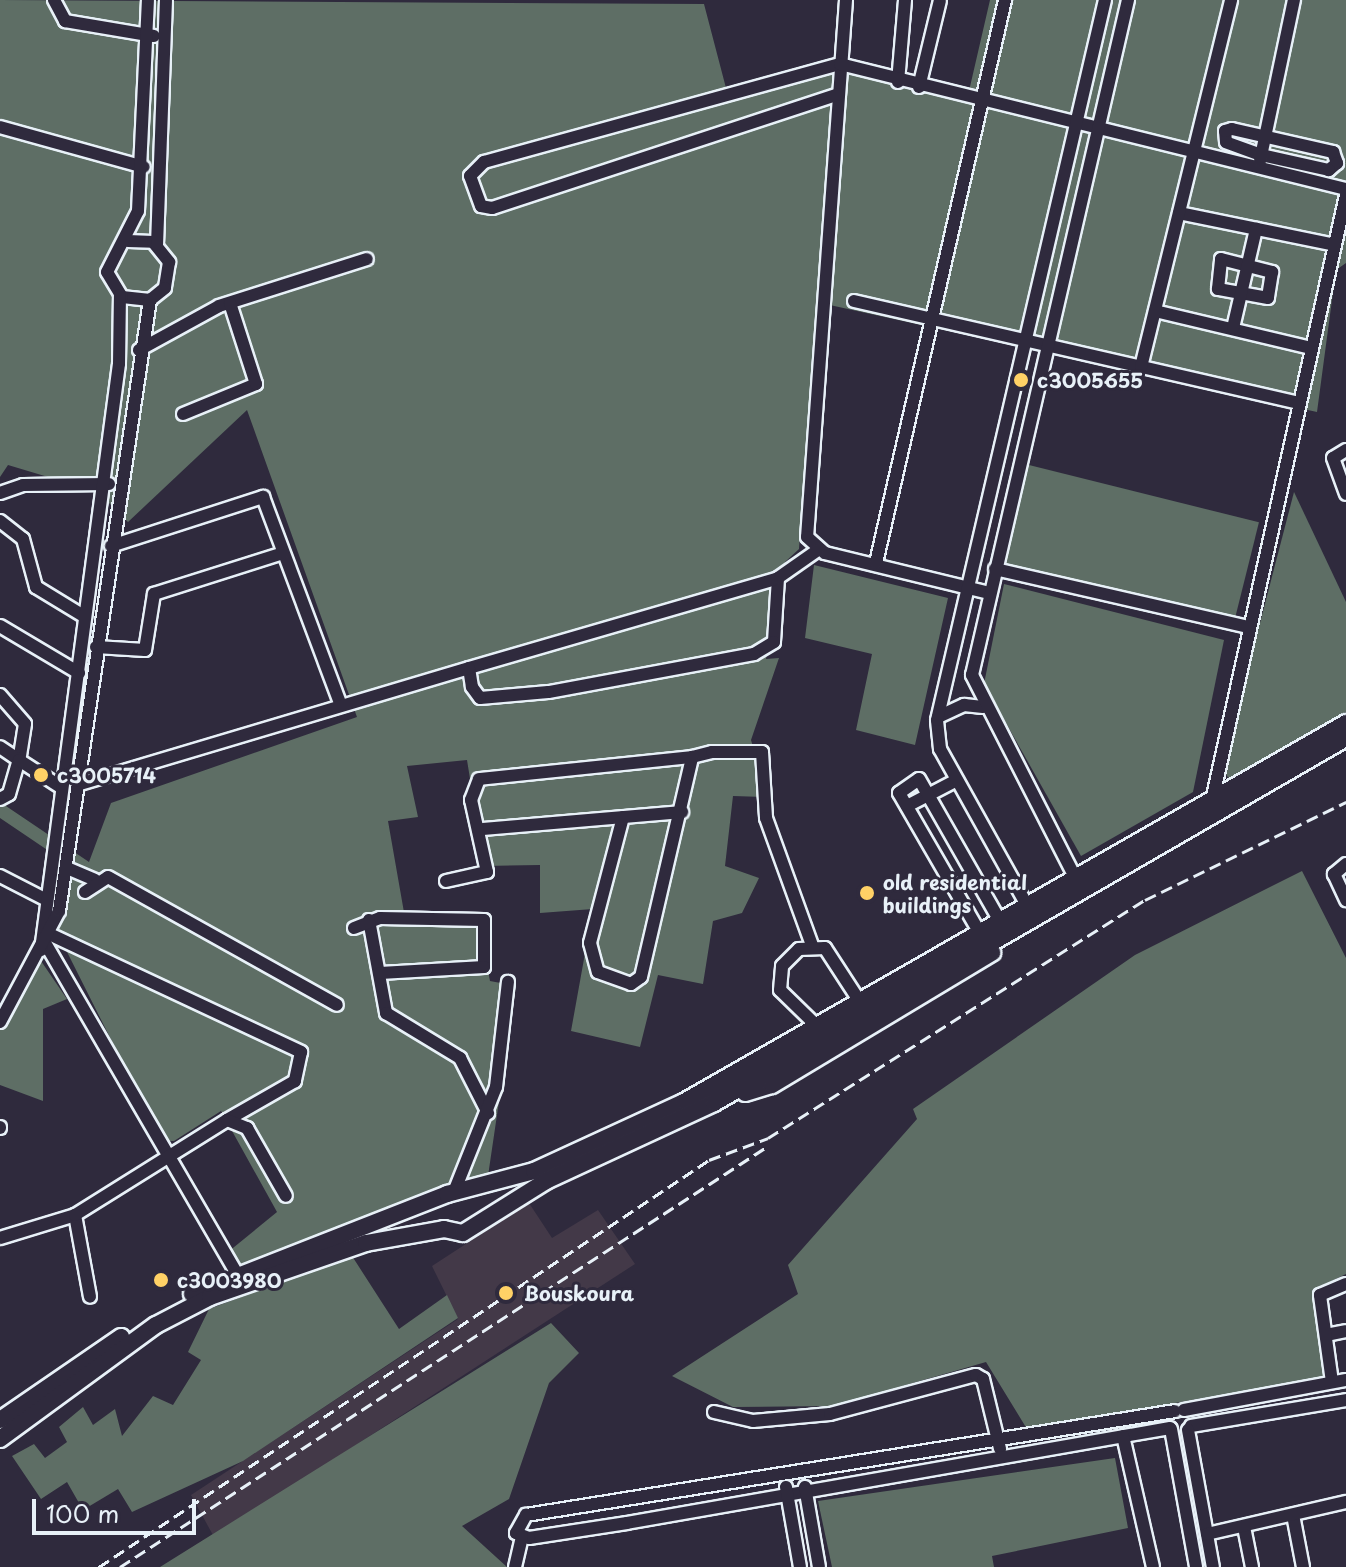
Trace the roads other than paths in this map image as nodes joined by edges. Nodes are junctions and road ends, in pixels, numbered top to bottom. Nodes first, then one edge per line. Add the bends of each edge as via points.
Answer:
1 (54, 0) edge
2 (148, 0) edge
3 (166, 0) edge
4 (846, 0) edge
5 (905, 0) edge
6 (939, 0) edge
7 (1005, 0) edge
8 (1105, 0) edge
9 (1128, 0) edge
10 (1231, 0) edge
11 (1294, 0) edge
12 (147, 34) junction
13 (165, 37) junction
14 (840, 64) junction
15 (898, 82) junction
16 (919, 87) junction
17 (839, 94) junction
18 (979, 103) junction
19 (1074, 126) junction
20 (0, 127) edge
21 (1096, 130) junction
22 (1265, 135) junction
23 (1194, 153) junction
24 (1260, 161) junction
25 (144, 167) junction
26 (1346, 192) edge
27 (1179, 213) junction
28 (1256, 229) junction
29 (128, 241) junction
30 (157, 245) junction
31 (1335, 245) junction
32 (367, 259) dead end
33 (1247, 265) junction
34 (120, 295) junction
35 (1241, 295) junction
36 (150, 300) junction
37 (854, 301) dead end
38 (230, 303) junction
39 (1155, 311) junction
40 (932, 318) junction
41 (1233, 328) junction
42 (1024, 339) junction
43 (1047, 343) junction
44 (1312, 348) junction
45 (139, 350) junction
46 (1141, 367) junction
47 (1298, 403) junction
48 (183, 414) dead end
49 (1346, 450) edge
50 (102, 484) junction
51 (120, 484) junction
52 (0, 493) edge
53 (1346, 494) edge
54 (0, 521) edge
55 (111, 546) junction
56 (818, 550) junction
57 (283, 553) junction
58 (876, 563) junction
59 (995, 569) junction
60 (778, 578) junction
61 (970, 589) junction
62 (989, 593) junction
63 (82, 615) junction
64 (0, 626) edge
65 (1248, 627) junction
66 (96, 647) junction
67 (469, 668) junction
68 (75, 672) junction
69 (93, 676) junction
70 (0, 695) edge
71 (340, 703) junction
72 (983, 707) junction
73 (938, 717) junction
74 (1346, 723) edge
75 (1346, 738) edge
76 (0, 747) edge
77 (692, 757) junction
78 (19, 760) junction
79 (957, 780) junction
80 (80, 784) junction
81 (59, 786) junction
82 (929, 796) junction
83 (0, 799) edge
84 (1212, 801) junction
85 (907, 806) junction
86 (682, 812) junction
87 (623, 817) junction
88 (483, 829) junction
89 (1346, 864) edge
90 (67, 868) junction
91 (0, 876) edge
92 (95, 880) junction
93 (446, 881) dead end
94 (1080, 886) junction
95 (85, 892) dead end
96 (45, 899) junction
97 (1346, 900) edge
98 (1028, 907) junction
99 (369, 920) junction
100 (354, 928) dead end
101 (1003, 930) junction
102 (981, 935) junction
103 (45, 940) junction
104 (812, 945) junction
105 (380, 973) junction
106 (508, 982) dead end
107 (337, 1005) dead end
108 (862, 1005) junction
109 (0, 1022) edge
110 (821, 1030) junction
111 (488, 1113) junction
112 (227, 1120) junction
113 (171, 1156) junction
114 (454, 1195) junction
115 (286, 1196) dead end
116 (75, 1215) junction
117 (477, 1218) junction
118 (444, 1229) junction
119 (0, 1238) edge
120 (237, 1274) junction
121 (1346, 1284) edge
122 (90, 1297) dead end
123 (1346, 1331) edge
124 (1326, 1335) junction
125 (1346, 1380) edge
126 (1332, 1382) junction
127 (1293, 1388) junction
128 (1346, 1400) edge
129 (1297, 1408) junction
130 (1179, 1410) junction
131 (714, 1412) dead end
132 (0, 1420) edge
133 (1170, 1428) junction
134 (1189, 1428) junction
135 (1123, 1436) junction
136 (0, 1439) edge
137 (999, 1443) junction
138 (1002, 1460) junction
139 (803, 1473) junction
140 (784, 1476) junction
141 (806, 1492) junction
142 (675, 1494) junction
143 (788, 1495) junction
144 (1346, 1502) edge
145 (678, 1514) junction
146 (1293, 1515) junction
147 (1244, 1527) junction
148 (1207, 1534) junction
149 (522, 1537) junction
150 (515, 1567) edge
151 (800, 1567) edge
152 (819, 1567) edge
153 (1153, 1567) edge
154 (1196, 1567) edge
155 (1213, 1567) edge
156 (1252, 1567) edge
157 (1303, 1567) edge

1 - 12 street via 65,21
2 - 12 street
3 - 13 street
4 - 14 street
5 - 15 street
6 - 16 street
7 - 18 street
8 - 19 street
9 - 21 street
10 - 23 street
11 - 22 street
12 - 13 street
12 - 25 street
13 - 30 street
14 - 15 street
14 - 17 street
14 - 17 street via 484,162 470,176 481,206 492,208
15 - 16 street
16 - 18 street
17 - 56 street via 807,526
18 - 19 street
18 - 40 street
19 - 21 street
19 - 42 street
20 - 25 street
21 - 23 street
21 - 43 street
22 - 24 street
22 - 24 street via 1225,131 1226,142
22 - 24 street via 1333,152 1337,163 1329,170
23 - 24 street
23 - 27 street
24 - 26 street
25 - 29 street
26 - 31 street
27 - 28 street
27 - 39 street
28 - 31 street
28 - 33 street
29 - 30 street
29 - 34 street via 108,262 109,282
30 - 36 street via 170,271
31 - 44 street
32 - 38 street
33 - 35 street
33 - 35 street via 1272,272 1269,295
33 - 35 street via 1223,259 1217,266 1215,286
34 - 36 street
34 - 50 street via 122,336
35 - 41 street
36 - 45 street
37 - 40 street
38 - 45 street
38 - 48 street via 256,384
39 - 41 street
39 - 46 street
40 - 42 street
40 - 58 street
41 - 44 street
42 - 43 street
42 - 61 street
43 - 46 street
43 - 59 street
44 - 47 street
45 - 51 street
46 - 47 street
47 - 65 street
49 - 53 street via 1333,458
50 - 51 street
50 - 52 street via 23,485
50 - 63 street
51 - 55 street
54 - 63 street via 23,539 36,587
55 - 57 street via 263,497
55 - 66 street
56 - 58 street
56 - 60 street
57 - 66 street via 154,594 145,650
57 - 71 street
58 - 61 street
59 - 62 street
59 - 65 street
60 - 67 street
60 - 67 street via 774,642 754,654 484,698 475,693
61 - 62 street
61 - 73 street
62 - 72 street via 972,675
63 - 68 street
64 - 68 street
65 - 84 street
66 - 69 street
67 - 71 street
68 - 69 street
68 - 81 street
69 - 80 street
70 - 78 street via 24,716
71 - 80 street
72 - 73 street via 964,705
72 - 94 street
73 - 79 street via 940,749
74 - 84 street
75 - 94 street
76 - 78 street
77 - 86 street
77 - 88 street via 479,779 471,800
77 - 104 street via 762,752 766,818
78 - 81 street
78 - 83 street via 9,794
79 - 82 street
79 - 98 street
80 - 90 street
81 - 96 street
82 - 85 street
82 - 85 street via 919,779 899,793
82 - 101 street
84 - 94 street
85 - 102 street
86 - 87 street
86 - 87 street via 641,977 631,984 598,972 589,957
87 - 88 street
88 - 93 street via 487,872
89 - 97 street via 1334,880
90 - 92 street
90 - 103 street
91 - 96 street
92 - 95 street
92 - 107 street via 108,877
94 - 98 street
94 - 101 street
96 - 103 street
98 - 101 street
99 - 100 street
99 - 105 street
99 - 105 street via 484,920 484,967
101 - 102 street
101 - 117 street via 975,967 777,1082 721,1099
102 - 108 street
103 - 109 street
103 - 112 street via 301,1052 295,1081
103 - 113 street
104 - 108 street via 831,954
104 - 110 street via 787,959 779,982 784,1000
105 - 111 street via 389,1018 460,1058
106 - 111 street via 506,1034
108 - 110 street
110 - 114 street via 684,1102
111 - 114 street
112 - 113 street
112 - 115 street via 247,1128
113 - 116 street
113 - 120 street
114 - 117 street
114 - 118 street via 437,1220
114 - 120 street
116 - 119 street
116 - 122 street
117 - 118 street via 463,1233
118 - 136 street via 366,1243 210,1297 156,1325
120 - 132 street via 145,1321
121 - 124 street via 1320,1295
123 - 124 street
124 - 126 street
125 - 126 street
126 - 127 street
127 - 129 street
127 - 130 street
128 - 129 street
129 - 134 street
130 - 133 street
130 - 134 street
130 - 137 street
131 - 137 street via 753,1421 830,1414 976,1375 983,1379
133 - 134 street
133 - 135 street
133 - 154 street
134 - 148 street
135 - 138 street
135 - 153 street
137 - 138 street
137 - 139 street
138 - 141 street
139 - 140 street
139 - 141 street
140 - 142 street
140 - 143 street
141 - 143 street
141 - 152 street
142 - 145 street
142 - 149 street via 526,1515 515,1526
143 - 145 street
143 - 151 street
144 - 146 street
145 - 149 street
146 - 147 street
146 - 157 street
147 - 148 street
147 - 156 street
148 - 155 street
149 - 150 street

